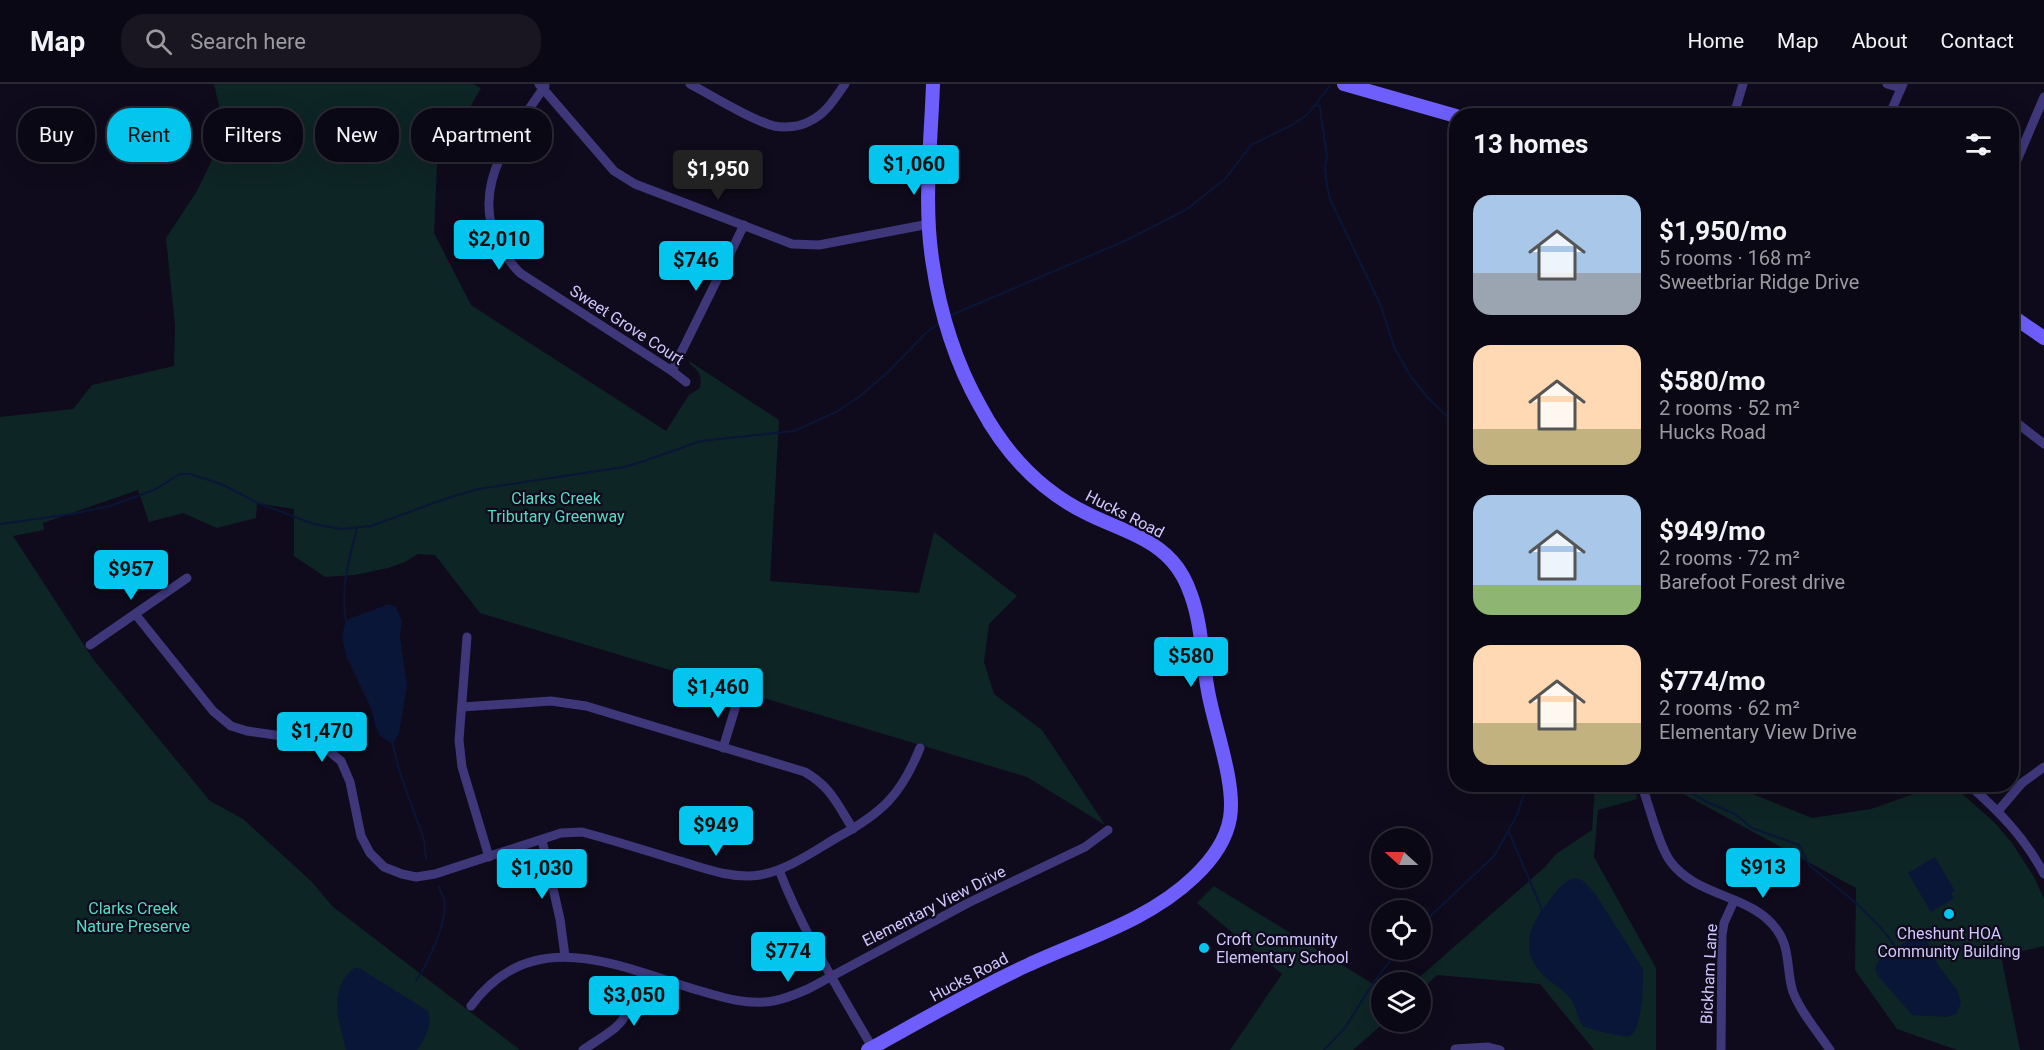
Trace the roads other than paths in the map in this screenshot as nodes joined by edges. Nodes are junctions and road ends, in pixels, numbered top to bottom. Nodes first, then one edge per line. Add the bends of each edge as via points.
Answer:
1 (690, 84) edge
2 (845, 84) edge
3 (933, 84) edge
4 (1344, 84) edge
5 (1743, 84) edge
6 (1887, 84) edge
7 (542, 86) edge
8 (1902, 86) edge
9 (2044, 97) edge
10 (1736, 108) edge
11 (1892, 108) edge
12 (1449, 114) edge
13 (2019, 156) edge
14 (929, 224) junction
15 (744, 225) junction
16 (2019, 321) edge
17 (2044, 338) edge
18 (672, 371) junction
19 (686, 382) dead end
20 (2019, 424) edge
21 (2044, 444) edge
22 (187, 578) dead end
23 (136, 615) junction
24 (467, 637) dead end
25 (90, 645) dead end
26 (738, 699) dead end
27 (462, 707) junction
28 (723, 748) junction
29 (920, 748) dead end
30 (2044, 767) edge
31 (2019, 786) edge
32 (1644, 792) edge
33 (1977, 792) edge
34 (2014, 792) edge
35 (1998, 811) junction
36 (853, 829) junction
37 (1108, 830) dead end
38 (542, 840) junction
39 (489, 857) junction
40 (779, 870) junction
41 (2044, 874) edge
42 (1734, 901) junction
43 (565, 956) junction
44 (642, 973) junction
45 (831, 977) junction
46 (471, 1006) dead end
47 (870, 1049) edge
48 (1455, 1049) edge
49 (583, 1050) edge
50 (1500, 1050) edge
51 (1721, 1050) edge
52 (1830, 1050) edge

1 - 2 street via 760,121 789,127 810,122 828,109
3 - 14 main road, Hucks Road
4 - 12 main road
5 - 10 street
6 - 8 street
7 - 15 street via 614,171 635,184
7 - 18 street, Sweet Grove Court via 505,144 493,173 489,215 495,236 506,259 520,273
8 - 11 street
9 - 13 street
14 - 15 street via 819,245 792,244
14 - 47 main road, Hucks Road via 933,266 947,326 993,430 1048,490 1159,549 1171,559 1191,593 1229,783 1231,816 1214,855 1192,879 1157,906 997,979
15 - 18 street
16 - 17 main road
18 - 19 street, Sweet Grove Court
20 - 21 street
22 - 23 street
23 - 25 street
23 - 39 street via 213,711 231,726 303,739 324,747 342,762 361,836 384,867 416,877
24 - 27 street
26 - 28 street
27 - 28 street via 551,701 586,706
27 - 39 street via 462,767
28 - 36 street via 805,772 820,781
29 - 36 street via 896,794 880,811
30 - 31 street
32 - 42 street via 1671,862 1690,881
33 - 35 street
34 - 35 street
35 - 41 street via 2025,842
36 - 40 street
37 - 45 street, Elementary View Drive via 1085,847 968,903
38 - 39 street
38 - 40 street via 561,833 582,832 719,872 758,876
38 - 43 street
40 - 45 street
42 - 51 street, Bickham Lane via 1722,935
42 - 52 street via 1759,913 1777,929 1787,951 1799,1006
43 - 44 street, Elementary View Drive via 592,958
43 - 46 street, Elementary View Drive via 515,968 482,990
44 - 45 street, Elementary View Drive via 728,999 756,1002 786,998
44 - 49 street via 633,1002 622,1020
45 - 47 street
48 - 50 street

